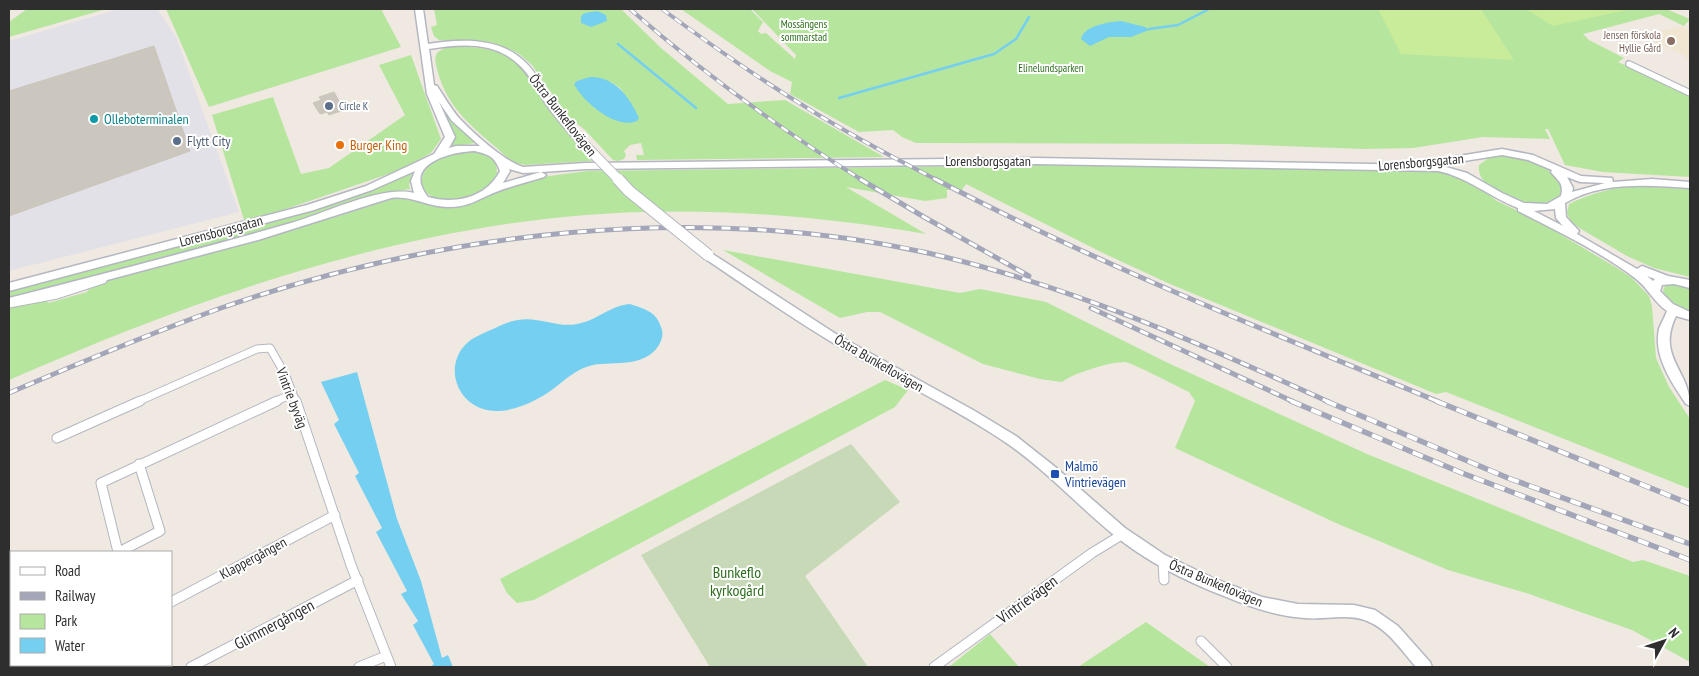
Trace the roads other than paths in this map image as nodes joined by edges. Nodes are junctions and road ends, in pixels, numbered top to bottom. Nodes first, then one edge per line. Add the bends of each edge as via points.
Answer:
1 (419, 9) edge
2 (424, 47) junction
3 (1629, 64) dead end
4 (426, 66) junction
5 (1690, 93) edge
6 (490, 151) junction
7 (1483, 155) junction
8 (500, 158) junction
9 (431, 159) junction
10 (617, 166) junction
11 (1548, 166) junction
12 (1359, 167) junction
13 (1479, 182) junction
14 (1659, 183) junction
15 (1690, 185) edge
16 (490, 191) junction
17 (424, 198) junction
18 (1505, 200) junction
19 (1563, 201) junction
20 (1665, 280) junction
21 (1690, 284) edge
22 (9, 287) edge
23 (1655, 291) junction
24 (9, 303) edge
25 (1673, 310) junction
26 (1690, 316) edge
27 (292, 394) junction
28 (1690, 401) edge
29 (57, 438) dead end
30 (139, 464) junction
31 (335, 515) junction
32 (1123, 534) junction
33 (119, 551) edge
34 (121, 551) edge
35 (1163, 560) junction
36 (358, 580) junction
37 (1164, 580) dead end
38 (172, 601) edge
39 (1201, 641) dead end
40 (386, 656) junction
41 (191, 667) edge
42 (359, 667) edge
43 (392, 667) edge
44 (934, 667) edge
45 (1227, 667) edge
46 (1425, 667) edge

1 - 2 main road
2 - 4 main road
2 - 32 main road, Östra Bunkeflovägen, bridge via 473,44 491,46 513,56 531,73 578,138 629,191 708,255 836,339 1015,442
3 - 5 street
4 - 6 main road via 445,107
4 - 9 main road via 431,94 450,137 445,147
6 - 8 main road, Lorensborgsgatan
6 - 9 main road, Lorensborgsgatan via 466,148
7 - 11 main road, Lorensborgsgatan via 1511,152
7 - 12 main road, Lorensborgsgatan via 1436,163
7 - 13 main road, Lorensborgsgatan via 1473,168
8 - 10 main road, Lorensborgsgatan via 523,170
8 - 16 main road, Lorensborgsgatan via 505,171
9 - 17 main road via 414,181 418,193
9 - 22 main road, Lorensborgsgatan via 369,188 310,208
10 - 12 main road, Lorensborgsgatan via 1036,161
10 - 16 main road, Lorensborgsgatan via 546,173
11 - 14 main road, Lorensborgsgatan via 1569,176 1589,180
11 - 19 main road, Lorensborgsgatan via 1568,188
12 - 13 main road, Lorensborgsgatan via 1449,169
13 - 18 main road, Lorensborgsgatan
14 - 15 main road, Lorensborgsgatan
14 - 19 main road, Lorensborgsgatan via 1609,185
16 - 17 main road, Lorensborgsgatan via 474,200 455,204
17 - 24 main road, Lorensborgsgatan via 412,194 392,195 294,226
18 - 19 main road, Lorensborgsgatan via 1535,208 1550,207
18 - 23 main road via 1625,266
19 - 20 main road via 1561,218 1581,236 1650,275
20 - 21 main road
20 - 23 main road via 1657,283
23 - 25 main road
25 - 26 main road
25 - 28 main road via 1665,329 1666,356
27 - 29 street, Vintrie byväg via 270,348 257,349
27 - 30 street
27 - 31 street, Vintrie byväg
30 - 33 street via 101,483
30 - 34 street via 160,531
31 - 36 street, Vintrie byväg
31 - 38 street, Klappergången
32 - 35 main road, Östra Bunkeflovägen
32 - 44 street, Vintrievägen
35 - 37 street
35 - 46 main road, Östra Bunkeflovägen via 1259,603 1308,612 1368,614 1380,620
36 - 40 street, Vintrie byväg
36 - 41 street, Glimmergången
39 - 45 street
40 - 42 street
40 - 43 street, Vintrie byväg

